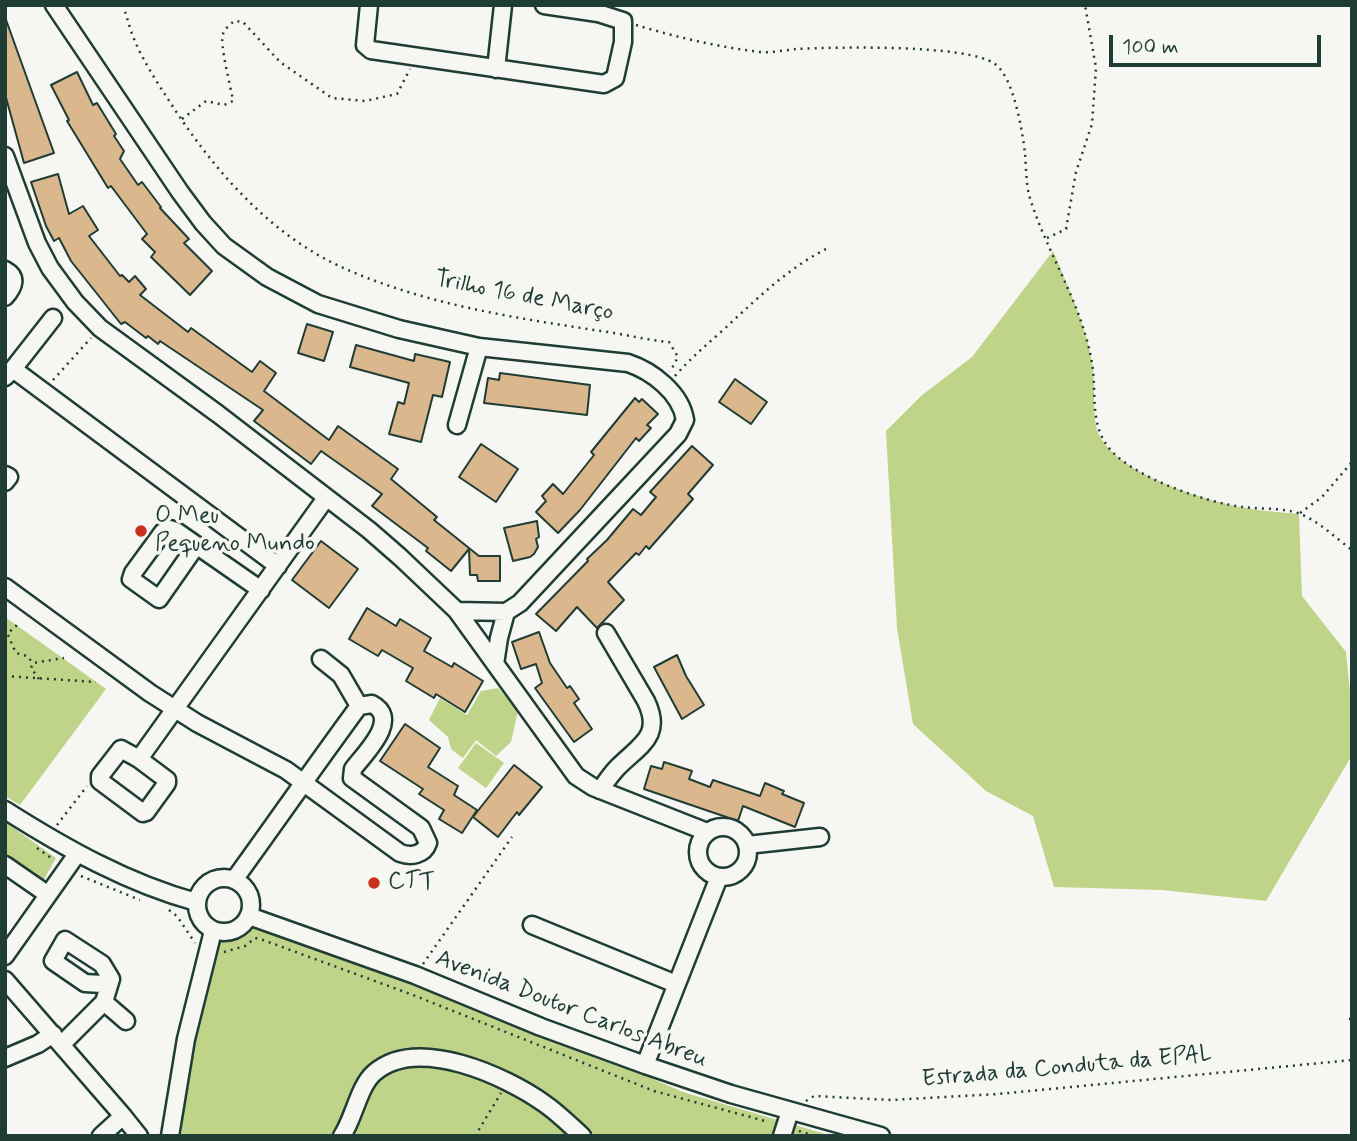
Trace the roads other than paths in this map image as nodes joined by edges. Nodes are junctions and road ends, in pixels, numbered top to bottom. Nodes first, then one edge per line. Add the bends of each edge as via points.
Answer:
1 (54, 5) edge
2 (369, 5) edge
3 (503, 5) edge
4 (544, 5) edge
5 (496, 69) junction
6 (5, 156) edge
7 (5, 270) edge
8 (5, 297) edge
9 (53, 318) dead end
10 (479, 347) junction
11 (9, 373) edge
12 (457, 425) dead end
13 (5, 475) edge
14 (5, 482) edge
15 (326, 498) junction
16 (196, 546) dead end
17 (278, 565) junction
18 (5, 587) edge
19 (261, 590) junction
20 (457, 611) junction
21 (506, 612) junction
22 (606, 633) dead end
23 (321, 659) dead end
24 (495, 664) junction
25 (359, 706) junction
26 (177, 710) junction
27 (139, 759) junction
28 (303, 784) junction
29 (600, 790) junction
30 (5, 810) edge
31 (707, 832) junction
32 (820, 837) dead end
33 (747, 845) junction
34 (77, 854) junction
35 (5, 865) edge
36 (719, 877) junction
37 (234, 880) junction
38 (47, 894) junction
39 (196, 902) junction
40 (249, 916) junction
41 (532, 925) dead end
42 (212, 931) junction
43 (6, 955) edge
44 (5, 980) edge
45 (676, 984) junction
46 (126, 1021) dead end
47 (58, 1039) junction
48 (5, 1058) edge
49 (645, 1065) junction
50 (123, 1116) junction
51 (785, 1124) edge
52 (101, 1136) edge
53 (139, 1136) edge
54 (160, 1136) edge
55 (170, 1136) edge
56 (342, 1136) edge
57 (582, 1136) edge
58 (881, 1136) edge

1 - 10 street via 180,192 203,223 241,259 284,288 335,311
2 - 5 street via 367,48
3 - 5 street
4 - 5 street via 623,21 615,78 604,84
6 - 15 street via 37,243 75,302 100,328
7 - 8 street via 14,283
9 - 11 street
10 - 12 street
10 - 21 street via 628,363 664,384 684,416 678,434 520,603
11 - 17 street
13 - 14 street via 9,477
15 - 17 street
15 - 20 street via 400,557
16 - 19 street
17 - 19 street
18 - 26 street
19 - 26 street
20 - 21 street
20 - 24 street
21 - 24 street
22 - 29 street via 650,709 652,726 649,737
23 - 25 street via 341,675
24 - 29 street via 572,772
25 - 28 street
25 - 28 street via 376,705 384,719 382,729 353,769 353,780 421,828 428,843 424,850 400,853
26 - 27 street
26 - 28 street via 286,769
27 - 27 street via 121,749 99,778 146,812 167,780
28 - 37 street
29 - 31 street
30 - 34 street
31 - 33 street via 731,828
31 - 36 street via 698,846 700,862
32 - 33 street
33 - 36 street via 741,869
34 - 38 street
34 - 39 street
35 - 38 street
36 - 45 street
37 - 39 street via 209,882
37 - 40 street via 249,895
38 - 43 street
39 - 42 street via 199,916
40 - 42 street via 234,930
40 - 49 street, Avenida Doutor Carlos Abreu
41 - 45 street
42 - 55 street via 186,1039
44 - 47 street
45 - 49 street
46 - 47 street via 106,995
47 - 48 street
47 - 50 street
49 - 51 street, Avenida Doutor Carlos Abreu
50 - 52 street
50 - 53 street
51 - 58 street, Avenida Doutor Carlos Abreu
54 - 55 street
56 - 57 street via 374,1072 408,1059 437,1059 508,1082 547,1105

